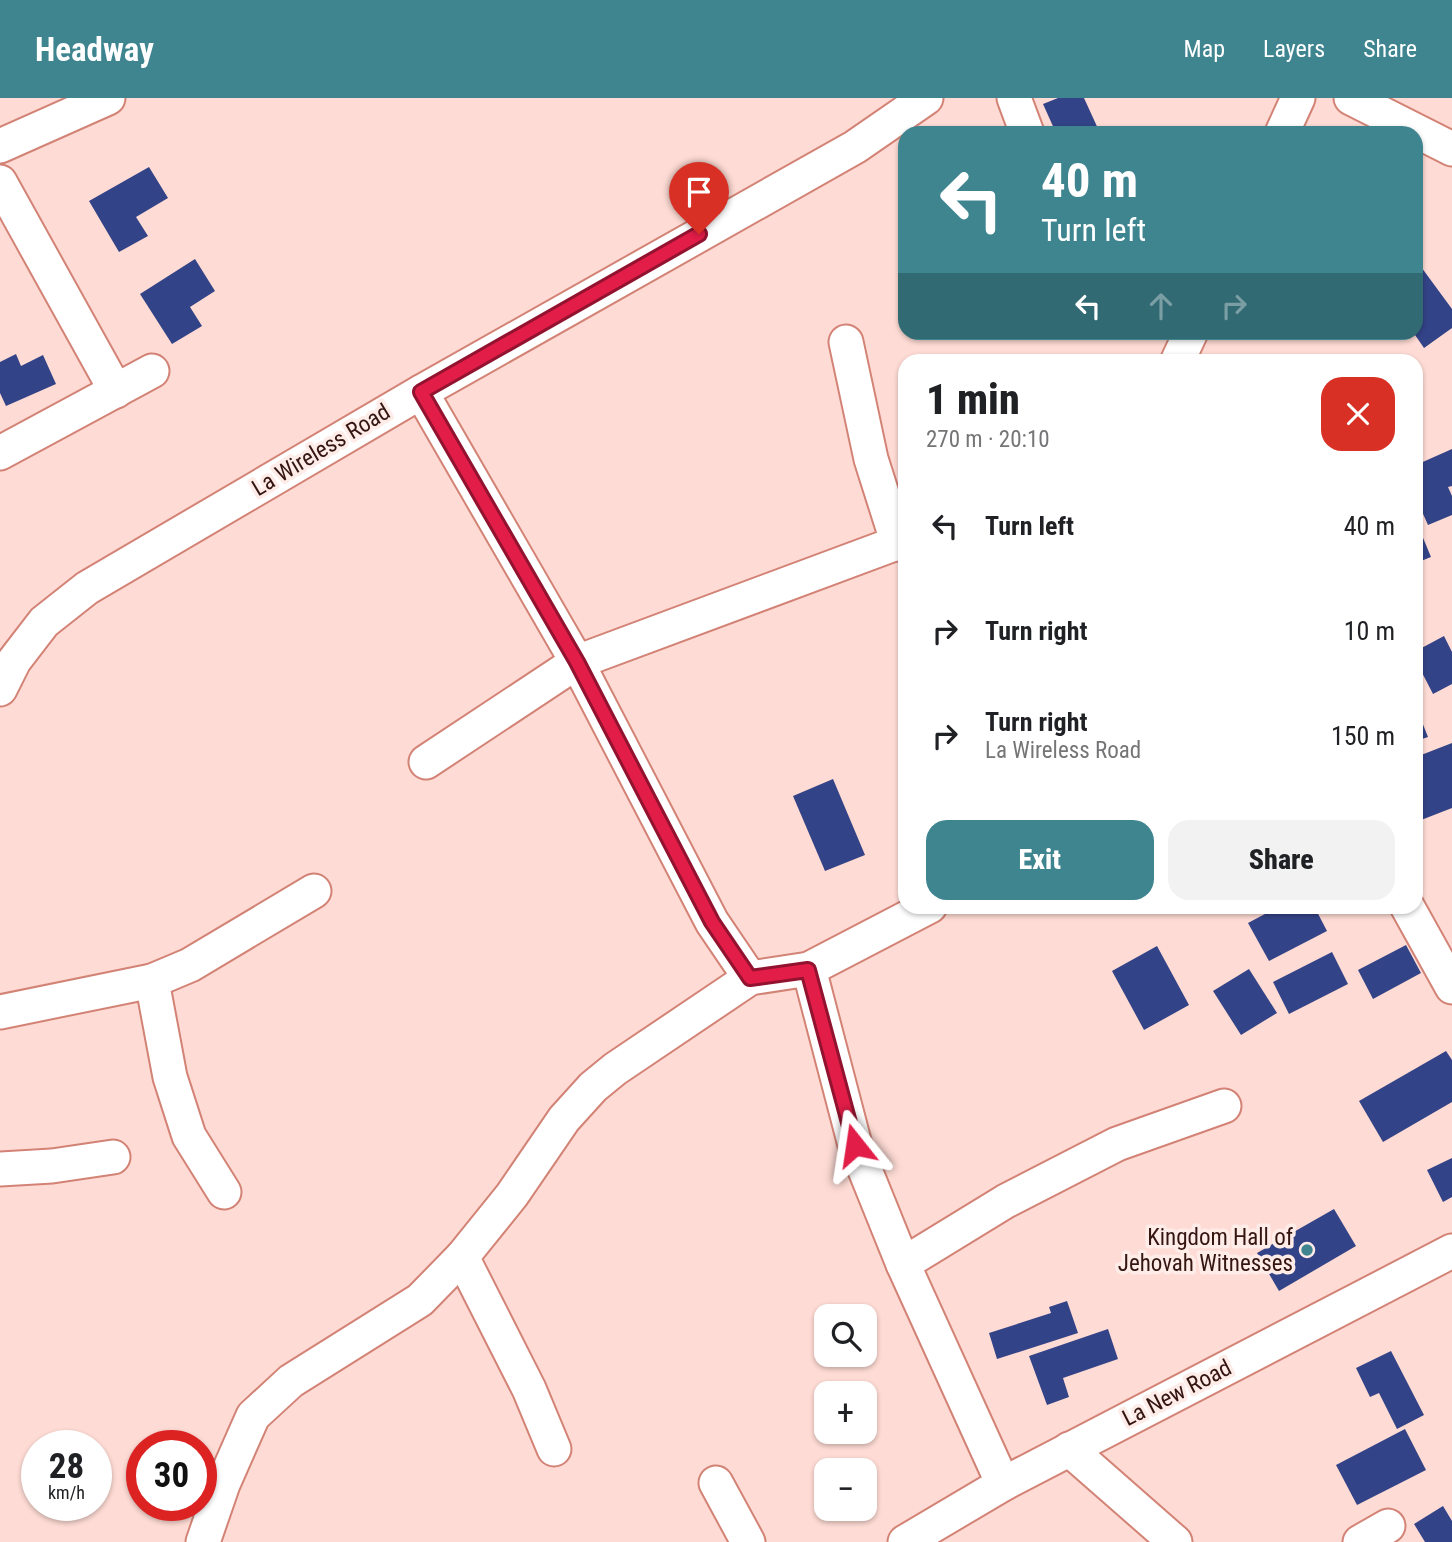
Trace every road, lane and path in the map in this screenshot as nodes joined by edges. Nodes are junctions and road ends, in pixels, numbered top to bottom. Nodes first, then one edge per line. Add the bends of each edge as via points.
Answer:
1 (108, 98) edge
2 (926, 98) edge
3 (1014, 98) edge
4 (1298, 98) edge
5 (1351, 98) edge
6 (1024, 126) edge
7 (1285, 126) edge
8 (1406, 126) edge
9 (1423, 134) edge
10 (0, 146) edge
11 (1452, 149) edge
12 (0, 182) edge
13 (846, 342) dead end
14 (152, 371) dead end
15 (116, 391) junction
16 (421, 392) junction
17 (0, 453) edge
18 (898, 534) edge
19 (898, 543) edge
20 (577, 662) junction
21 (0, 689) edge
22 (426, 762) dead end
23 (313, 891) dead end
24 (915, 914) edge
25 (1415, 914) edge
26 (1441, 941) edge
27 (808, 970) junction
28 (750, 978) junction
29 (152, 981) junction
30 (1452, 986) edge
31 (0, 1012) edge
32 (1224, 1106) dead end
33 (113, 1157) dead end
34 (0, 1170) edge
35 (224, 1192) dead end
36 (1452, 1251) edge
37 (461, 1256) junction
38 (903, 1264) junction
39 (554, 1449) dead end
40 (1069, 1449) junction
41 (716, 1483) dead end
42 (1003, 1483) junction
43 (203, 1542) edge
44 (748, 1542) edge
45 (905, 1542) edge
46 (1175, 1542) edge

1 - 10 street
2 - 16 street, La Wireless Road via 855,147
3 - 6 street
4 - 7 street
5 - 8 street
9 - 11 street
12 - 15 street
13 - 18 street via 871,459
14 - 15 street
15 - 17 street
16 - 20 street
16 - 21 street, La Wireless Road via 88,588 44,622 14,661
19 - 20 street
20 - 22 street
20 - 28 street via 712,922
23 - 29 street via 190,965
24 - 27 street
25 - 26 street
26 - 30 street
27 - 28 street
27 - 38 street via 855,1145
28 - 37 street via 593,1087
29 - 31 street
29 - 35 street via 170,1077 189,1136
32 - 38 street via 1116,1144
33 - 34 street
36 - 40 street, La New Road
37 - 39 street via 529,1389
37 - 43 street via 420,1300 291,1381 253,1416
38 - 42 street
40 - 42 street, La New Road
40 - 46 street
41 - 44 street
42 - 45 street, La New Road

